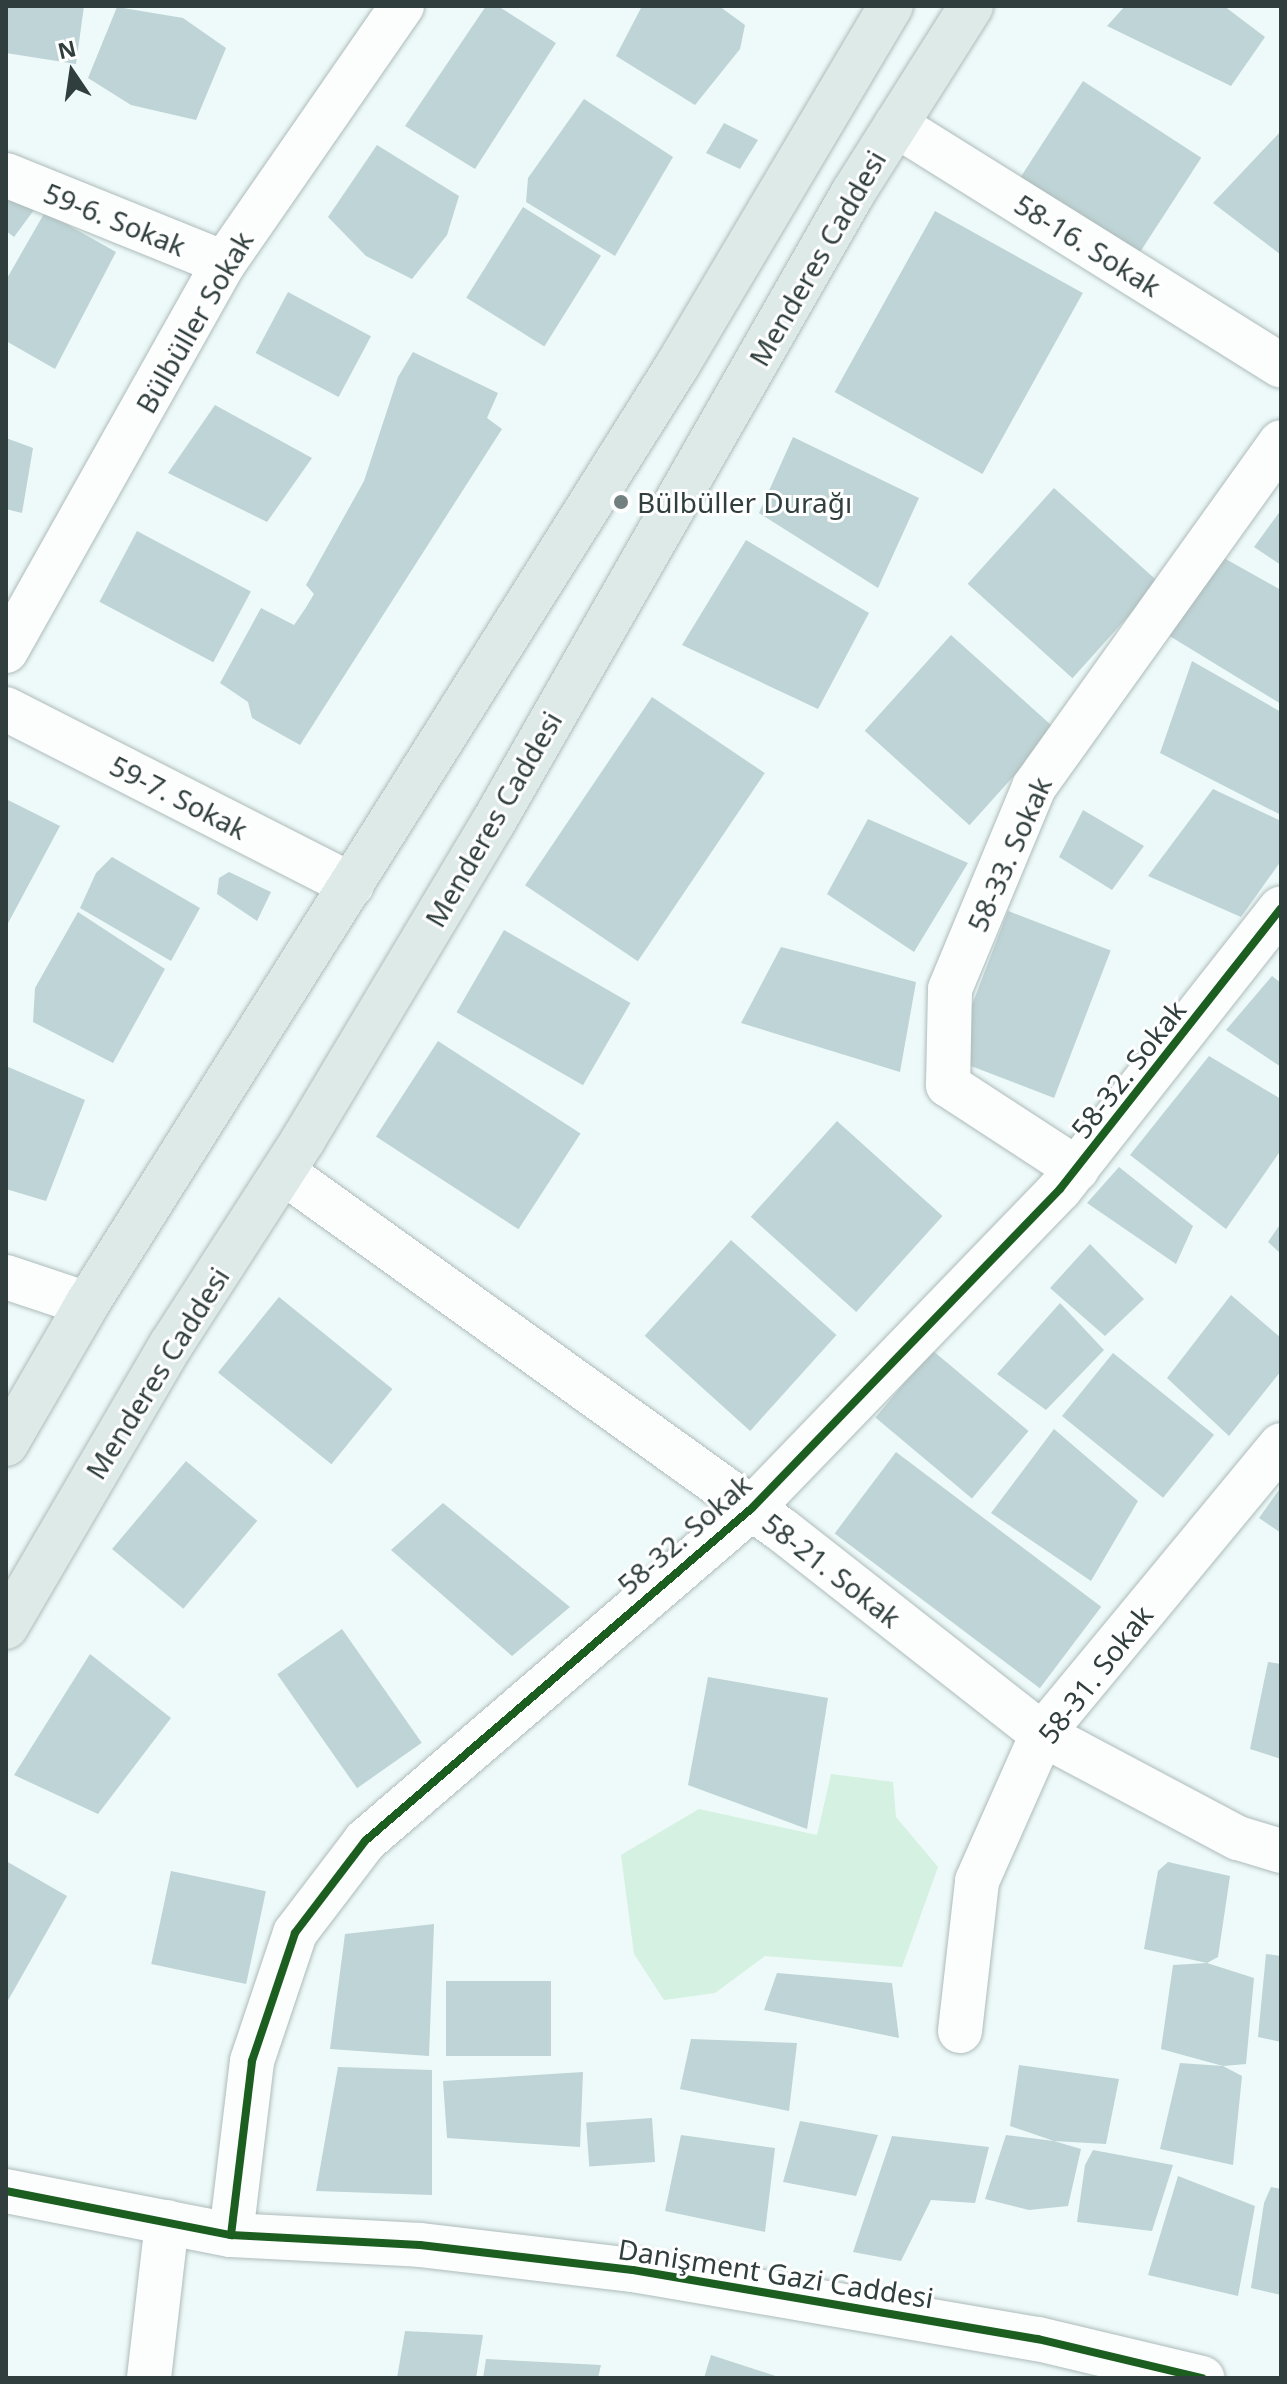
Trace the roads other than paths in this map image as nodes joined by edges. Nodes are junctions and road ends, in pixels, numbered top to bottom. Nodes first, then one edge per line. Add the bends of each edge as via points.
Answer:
1 (402, 6) edge
2 (891, 6) edge
3 (971, 6) edge
4 (896, 125) junction
5 (6, 175) edge
6 (224, 263) junction
7 (1281, 366) edge
8 (1281, 442) edge
9 (6, 651) edge
10 (6, 709) edge
11 (352, 885) junction
12 (1281, 908) edge
13 (1077, 1169) junction
14 (283, 1172) junction
15 (6, 1277) edge
16 (87, 1304) junction
17 (6, 1444) edge
18 (1281, 1445) edge
19 (752, 1508) junction
20 (6, 1627) edge
21 (1042, 1734) junction
22 (1281, 1851) edge
23 (960, 2031) dead end
24 (6, 2191) edge
25 (167, 2222) junction
26 (231, 2235) junction
27 (149, 2378) edge
28 (1202, 2378) edge

1 - 6 street, Bülbüller Sokak
2 - 11 main road via 669,379
3 - 4 main road, Menderes Caddesi
4 - 7 street, 58-16. Sokak
4 - 14 main road, Menderes Caddesi via 493,823
5 - 6 street, 59-6. Sokak
6 - 9 street, Bülbüller Sokak
8 - 13 street, 58-33. Sokak via 1034,787 950,989 948,1085
10 - 11 street, 59-7. Sokak
11 - 16 main road
12 - 13 street, 58-32. Sokak
13 - 19 street, 58-32. Sokak
14 - 19 street, 58-21. Sokak
14 - 20 main road, Menderes Caddesi via 171,1345
15 - 16 street
16 - 17 main road
18 - 21 street, 58-31. Sokak
19 - 21 street, 58-21. Sokak
19 - 26 street, 58-32. Sokak via 365,1841 295,1933 252,2061
21 - 22 street, 58-21. Sokak via 1238,1838
21 - 23 street, 58-31. Sokak via 977,1881
24 - 25 street, Danişment Gazi Caddesi
25 - 26 street, Danişment Gazi Caddesi
25 - 27 street
26 - 28 street, Danişment Gazi Caddesi via 420,2245 633,2270 1038,2339

